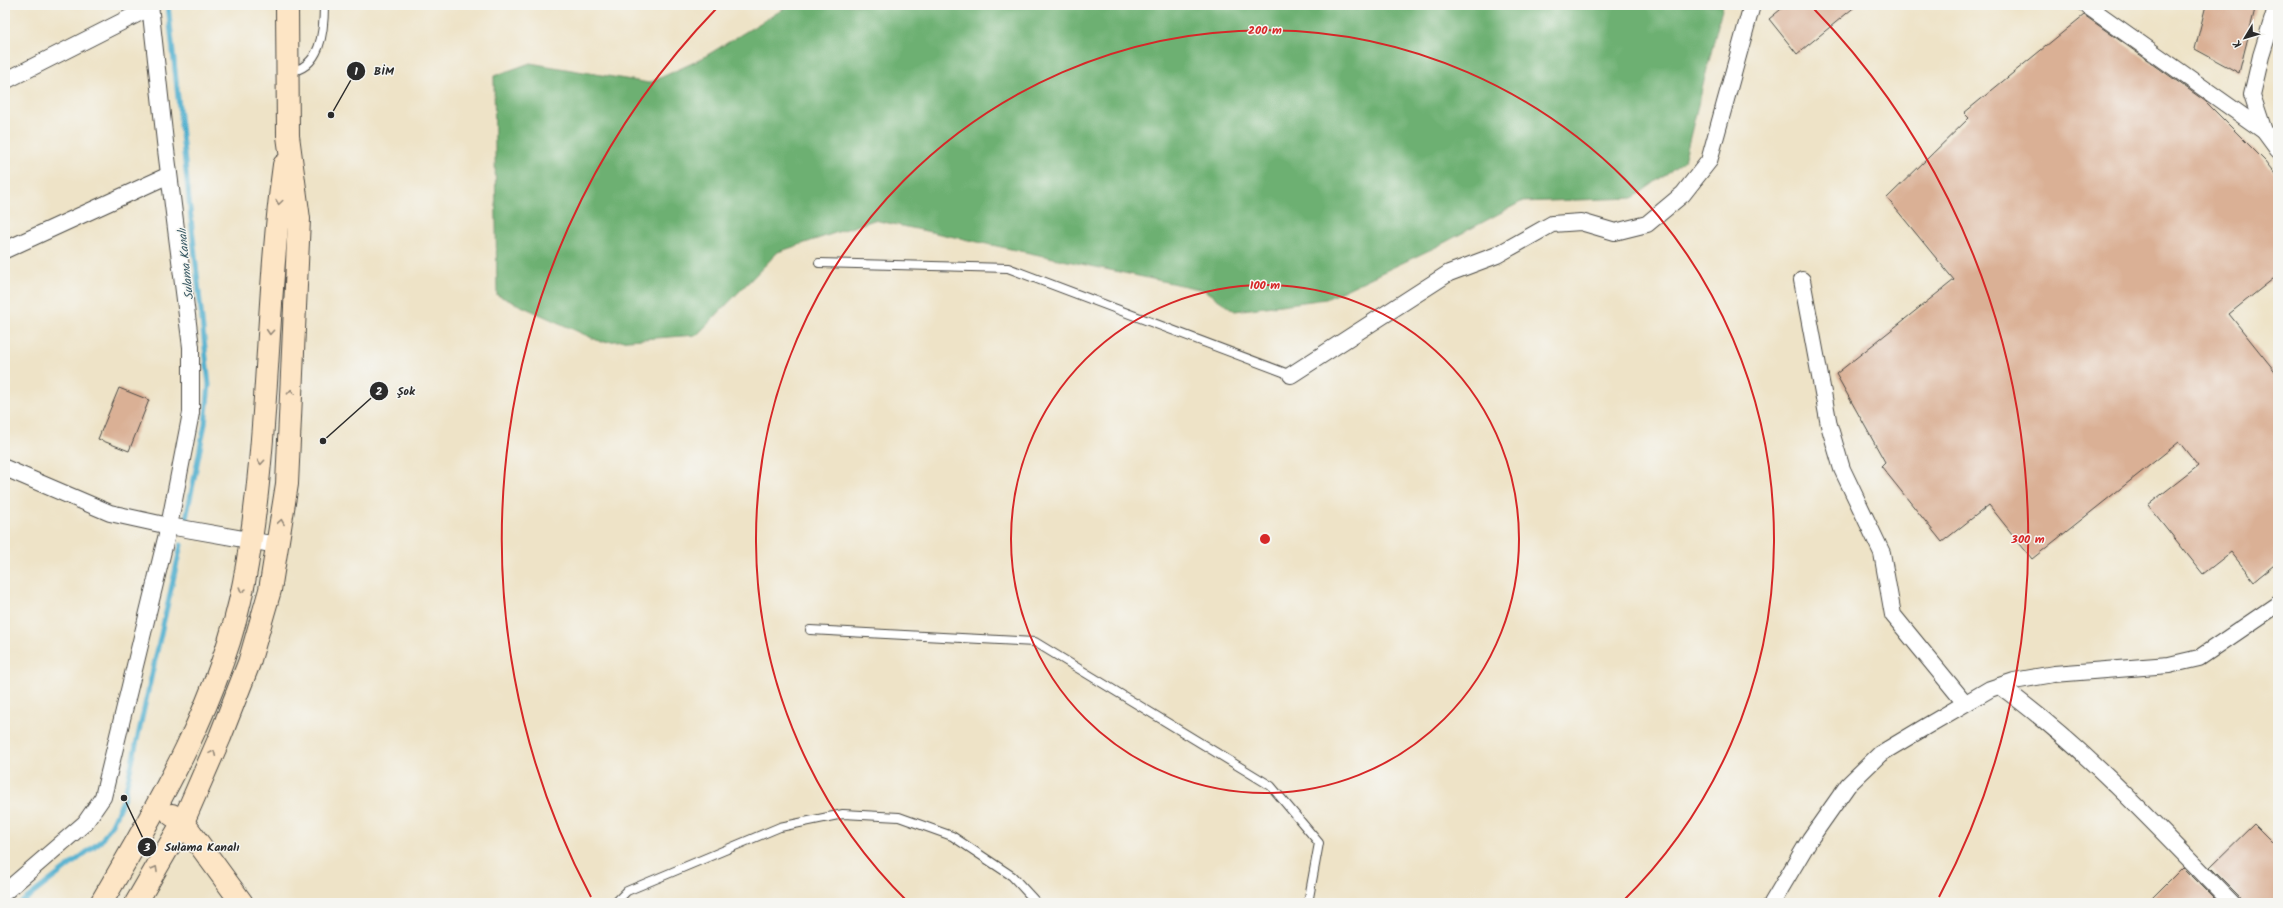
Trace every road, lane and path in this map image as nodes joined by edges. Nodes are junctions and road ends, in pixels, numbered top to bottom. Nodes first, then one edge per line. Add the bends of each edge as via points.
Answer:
1 (288, 5) edge
2 (324, 5) edge
3 (1752, 5) edge
4 (2086, 5) edge
5 (2277, 5) edge
6 (151, 6) edge
7 (288, 72) junction
8 (5, 81) edge
9 (2264, 131) junction
10 (288, 136) junction
11 (2278, 150) edge
12 (169, 175) junction
13 (5, 250) edge
14 (819, 263) dead end
15 (1802, 280) dead end
16 (1291, 375) joint
17 (5, 468) edge
18 (169, 526) junction
19 (250, 541) junction
20 (277, 545) junction
21 (2278, 604) edge
22 (810, 630) dead end
23 (2000, 686) junction
24 (1965, 703) junction
25 (158, 806) junction
26 (183, 822) junction
27 (5, 892) edge
28 (101, 903) edge
29 (136, 903) edge
30 (242, 903) edge
31 (615, 903) edge
32 (1037, 903) edge
33 (1308, 903) edge
34 (1772, 903) edge
35 (2232, 903) edge

1 - 7 main road
2 - 7 lane via 324,32 312,60 304,68
3 - 16 street via 1709,161 1683,194 1647,224 1616,232 1581,222 1552,224 1497,255 1449,273
4 - 9 street
5 - 9 street via 2252,95
6 - 8 street
6 - 12 street
7 - 10 main road
9 - 11 street
10 -> 19 main road via 277,215 260,481
20 -> 10 main road via 287,484 299,219
12 - 13 street
12 - 18 street via 191,347 191,413
14 - 16 lane via 1008,268
15 - 24 street via 1829,425 1842,469 1882,553 1893,615
17 - 18 street via 110,513
18 - 19 street
18 - 27 street via 103,797 85,823
19 - 20 street
19 -> 25 main road via 244,584 225,652 195,728
26 -> 20 main road via 249,663 270,590
21 - 23 street via 2199,658 2169,665 2054,674
22 - 33 lane via 1035,642 1271,786 1319,843
23 - 24 street
23 - 35 street via 2036,712 2102,771
24 - 34 street via 1880,754 1848,784 1810,839
25 - 26 main road
25 - 28 main road
29 -> 26 main road
26 - 30 main road
31 - 32 lane via 627,891 780,827 843,814 899,817 952,836 1012,876

